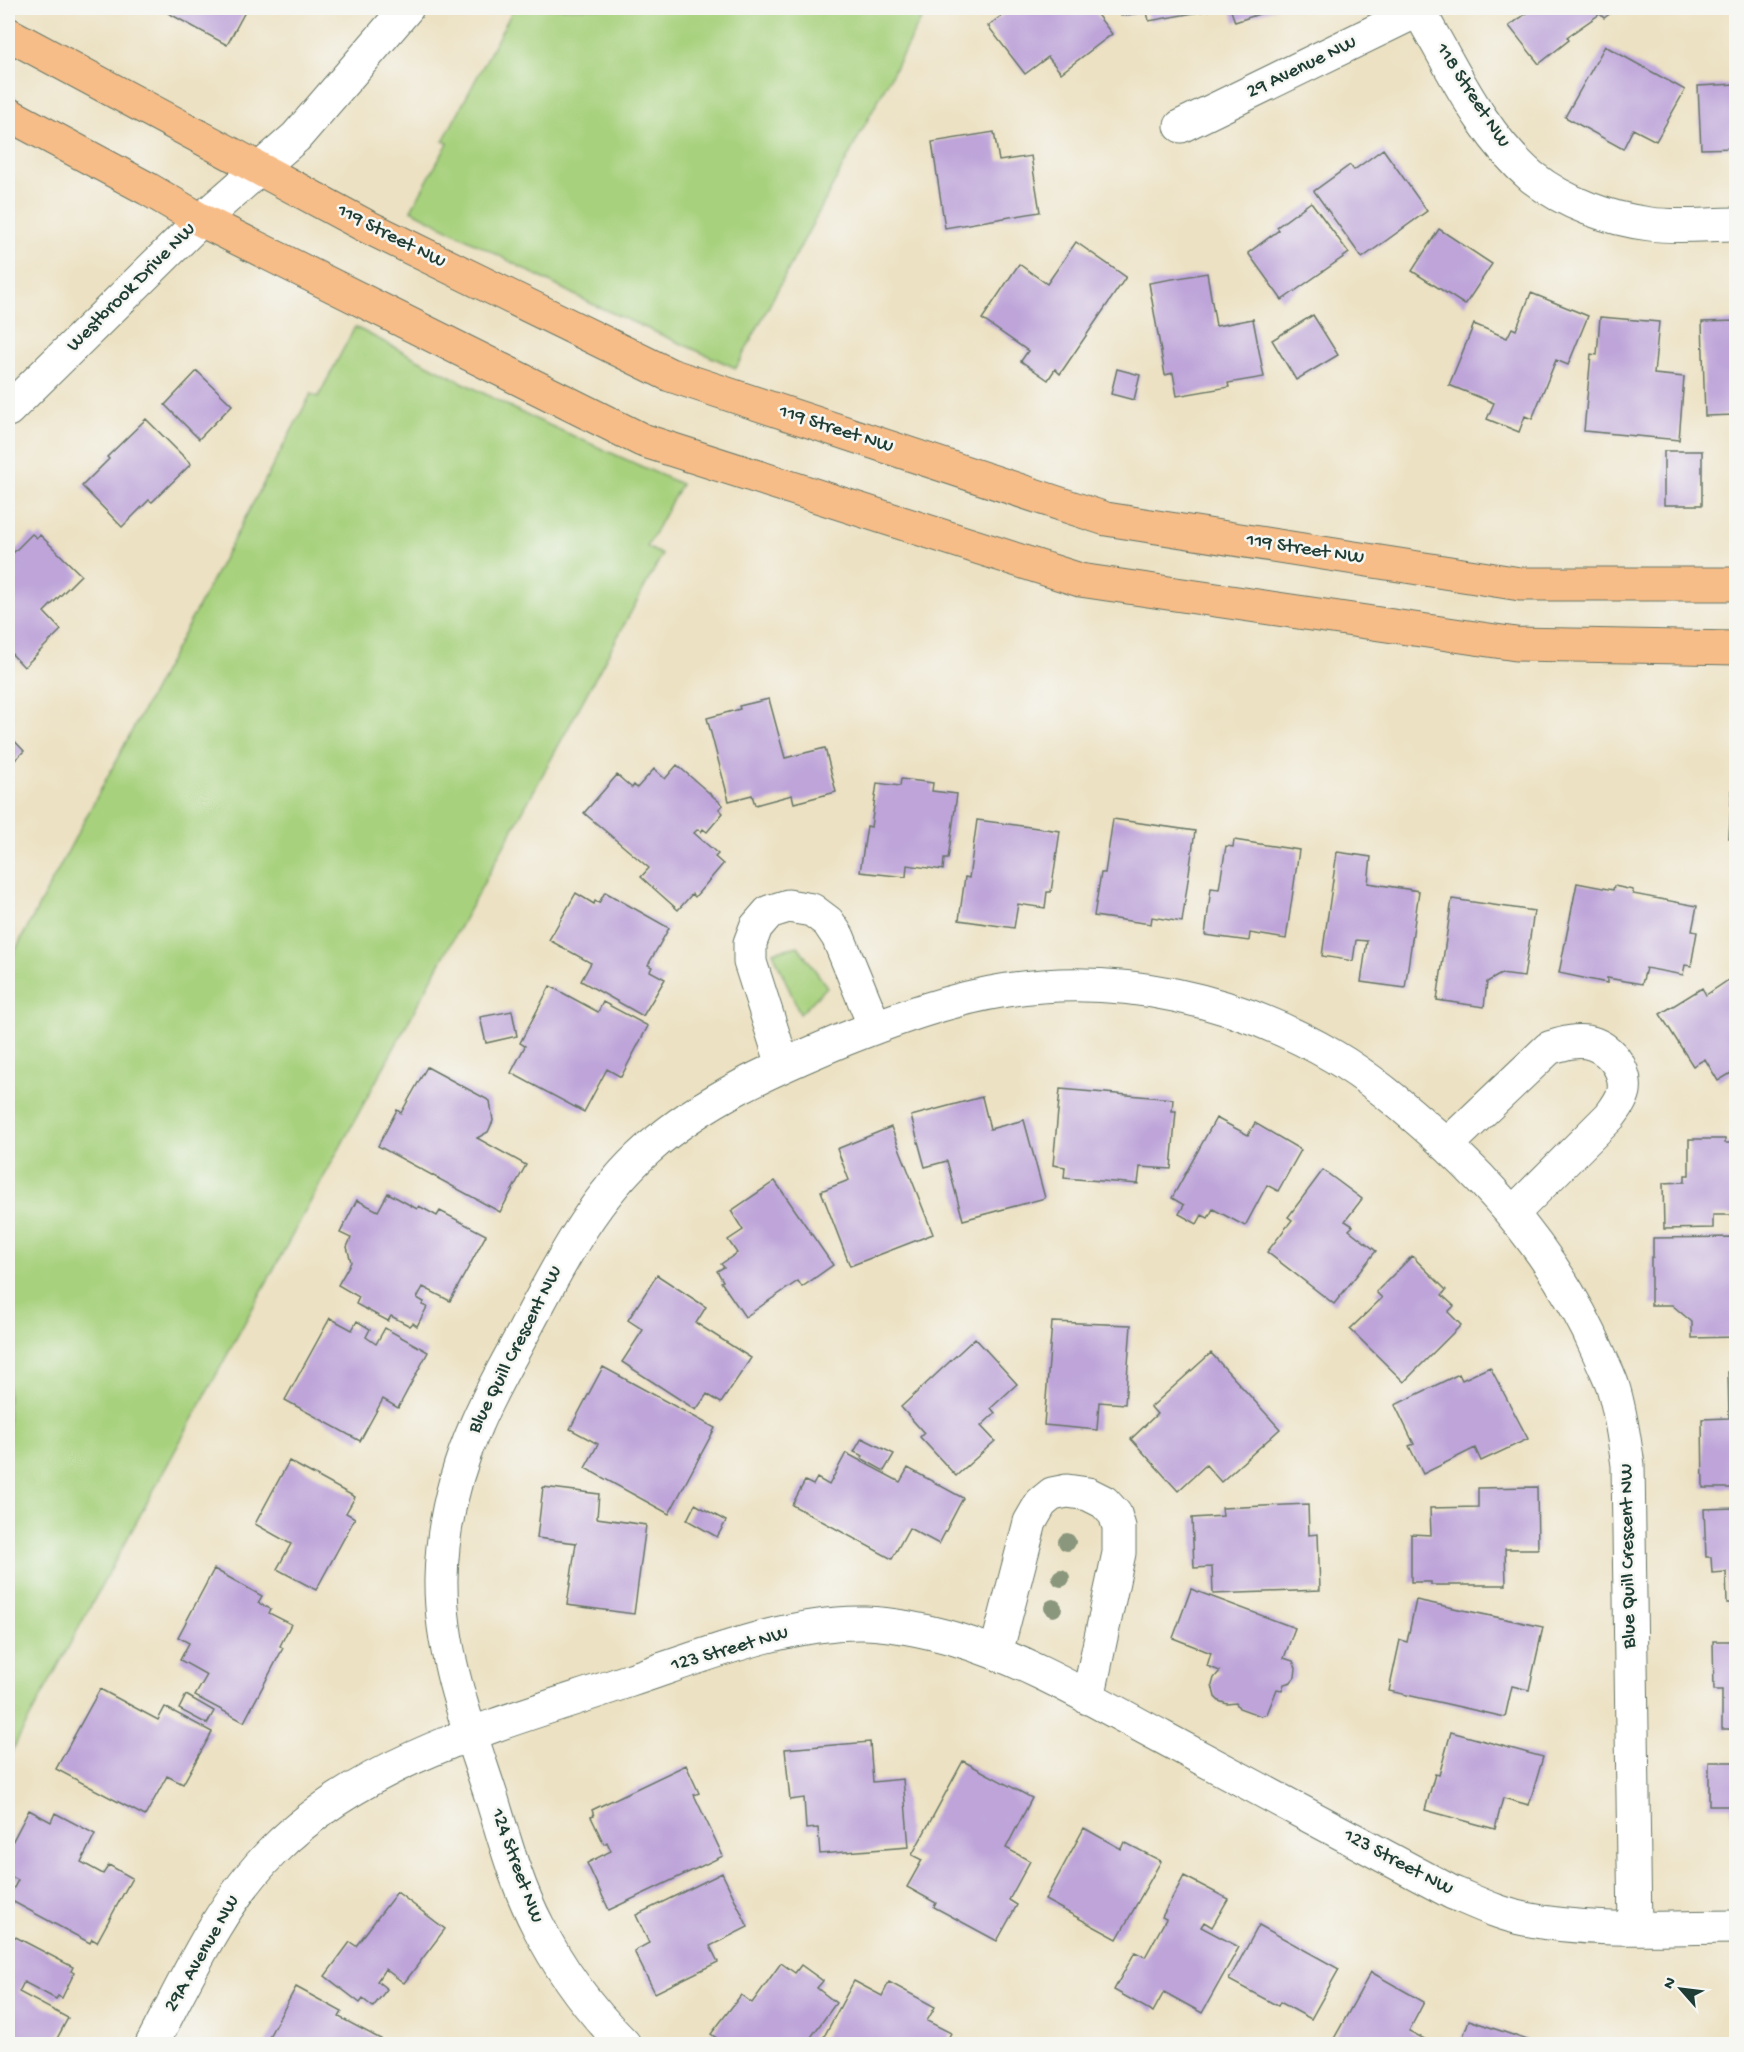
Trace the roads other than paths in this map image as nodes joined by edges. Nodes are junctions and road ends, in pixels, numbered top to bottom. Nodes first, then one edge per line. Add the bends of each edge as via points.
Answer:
1 (407, 8) edge
2 (1419, 9) edge
3 (8, 34) edge
4 (8, 114) edge
5 (1181, 126) dead end
6 (259, 168) junction
7 (201, 220) junction
8 (1737, 224) edge
9 (8, 410) edge
10 (1737, 584) edge
11 (1737, 648) edge
12 (875, 1028) junction
13 (783, 1065) junction
14 (1447, 1145) junction
15 (1513, 1214) junction
16 (996, 1653) junction
17 (1089, 1698) junction
18 (471, 1734) junction
19 (1737, 1927) edge
20 (1635, 1928) junction
21 (152, 2044) edge
22 (624, 2044) edge

1 - 6 street, Westbrook Drive NW via 296,137
2 - 5 street, 29 Avenue NW
2 - 8 street, 118 Street NW via 1474,107 1513,158 1558,194 1614,218 1652,225
3 - 6 main road, 119 Street NW
4 - 7 main road
6 - 7 street, Westbrook Drive NW
6 - 10 main road, 119 Street NW via 364,225 670,375 1106,519 1520,584
7 - 9 street, Westbrook Drive NW
7 - 11 main road via 642,440 1080,580 1516,644
12 - 13 street, Blue Quill Crescent NW
12 - 13 street via 838,937 828,922 812,910 788,906 769,912 756,927 750,943 750,962
12 - 14 street, Blue Quill Crescent NW via 928,1008 1008,990 1068,985 1155,990 1266,1023 1334,1056 1390,1095
13 - 18 street, Blue Quill Crescent NW via 748,1081 681,1123 611,1187 560,1263 476,1425 450,1505 441,1577 447,1645
14 - 15 street, Blue Quill Crescent NW
14 - 15 street via 1549,1048 1587,1042 1611,1054 1623,1080 1619,1104
15 - 20 street, Blue Quill Crescent NW via 1578,1308 1613,1386 1623,1428 1628,1465
16 - 17 street, 123 Street NW
16 - 17 street via 1030,1522 1041,1503 1052,1494 1088,1494 1104,1502 1115,1514 1119,1527 1119,1553
16 - 18 street, 123 Street NW via 909,1629 865,1623 820,1627 733,1646
17 - 20 street, 123 Street NW via 1451,1892 1493,1910 1555,1924
18 - 21 street, 29A Avenue NW via 353,1788 274,1850 241,1887 209,1937
18 - 22 street, 124 Street NW via 517,1876 538,1926 566,1975 598,2019
19 - 20 street, 123 Street NW

